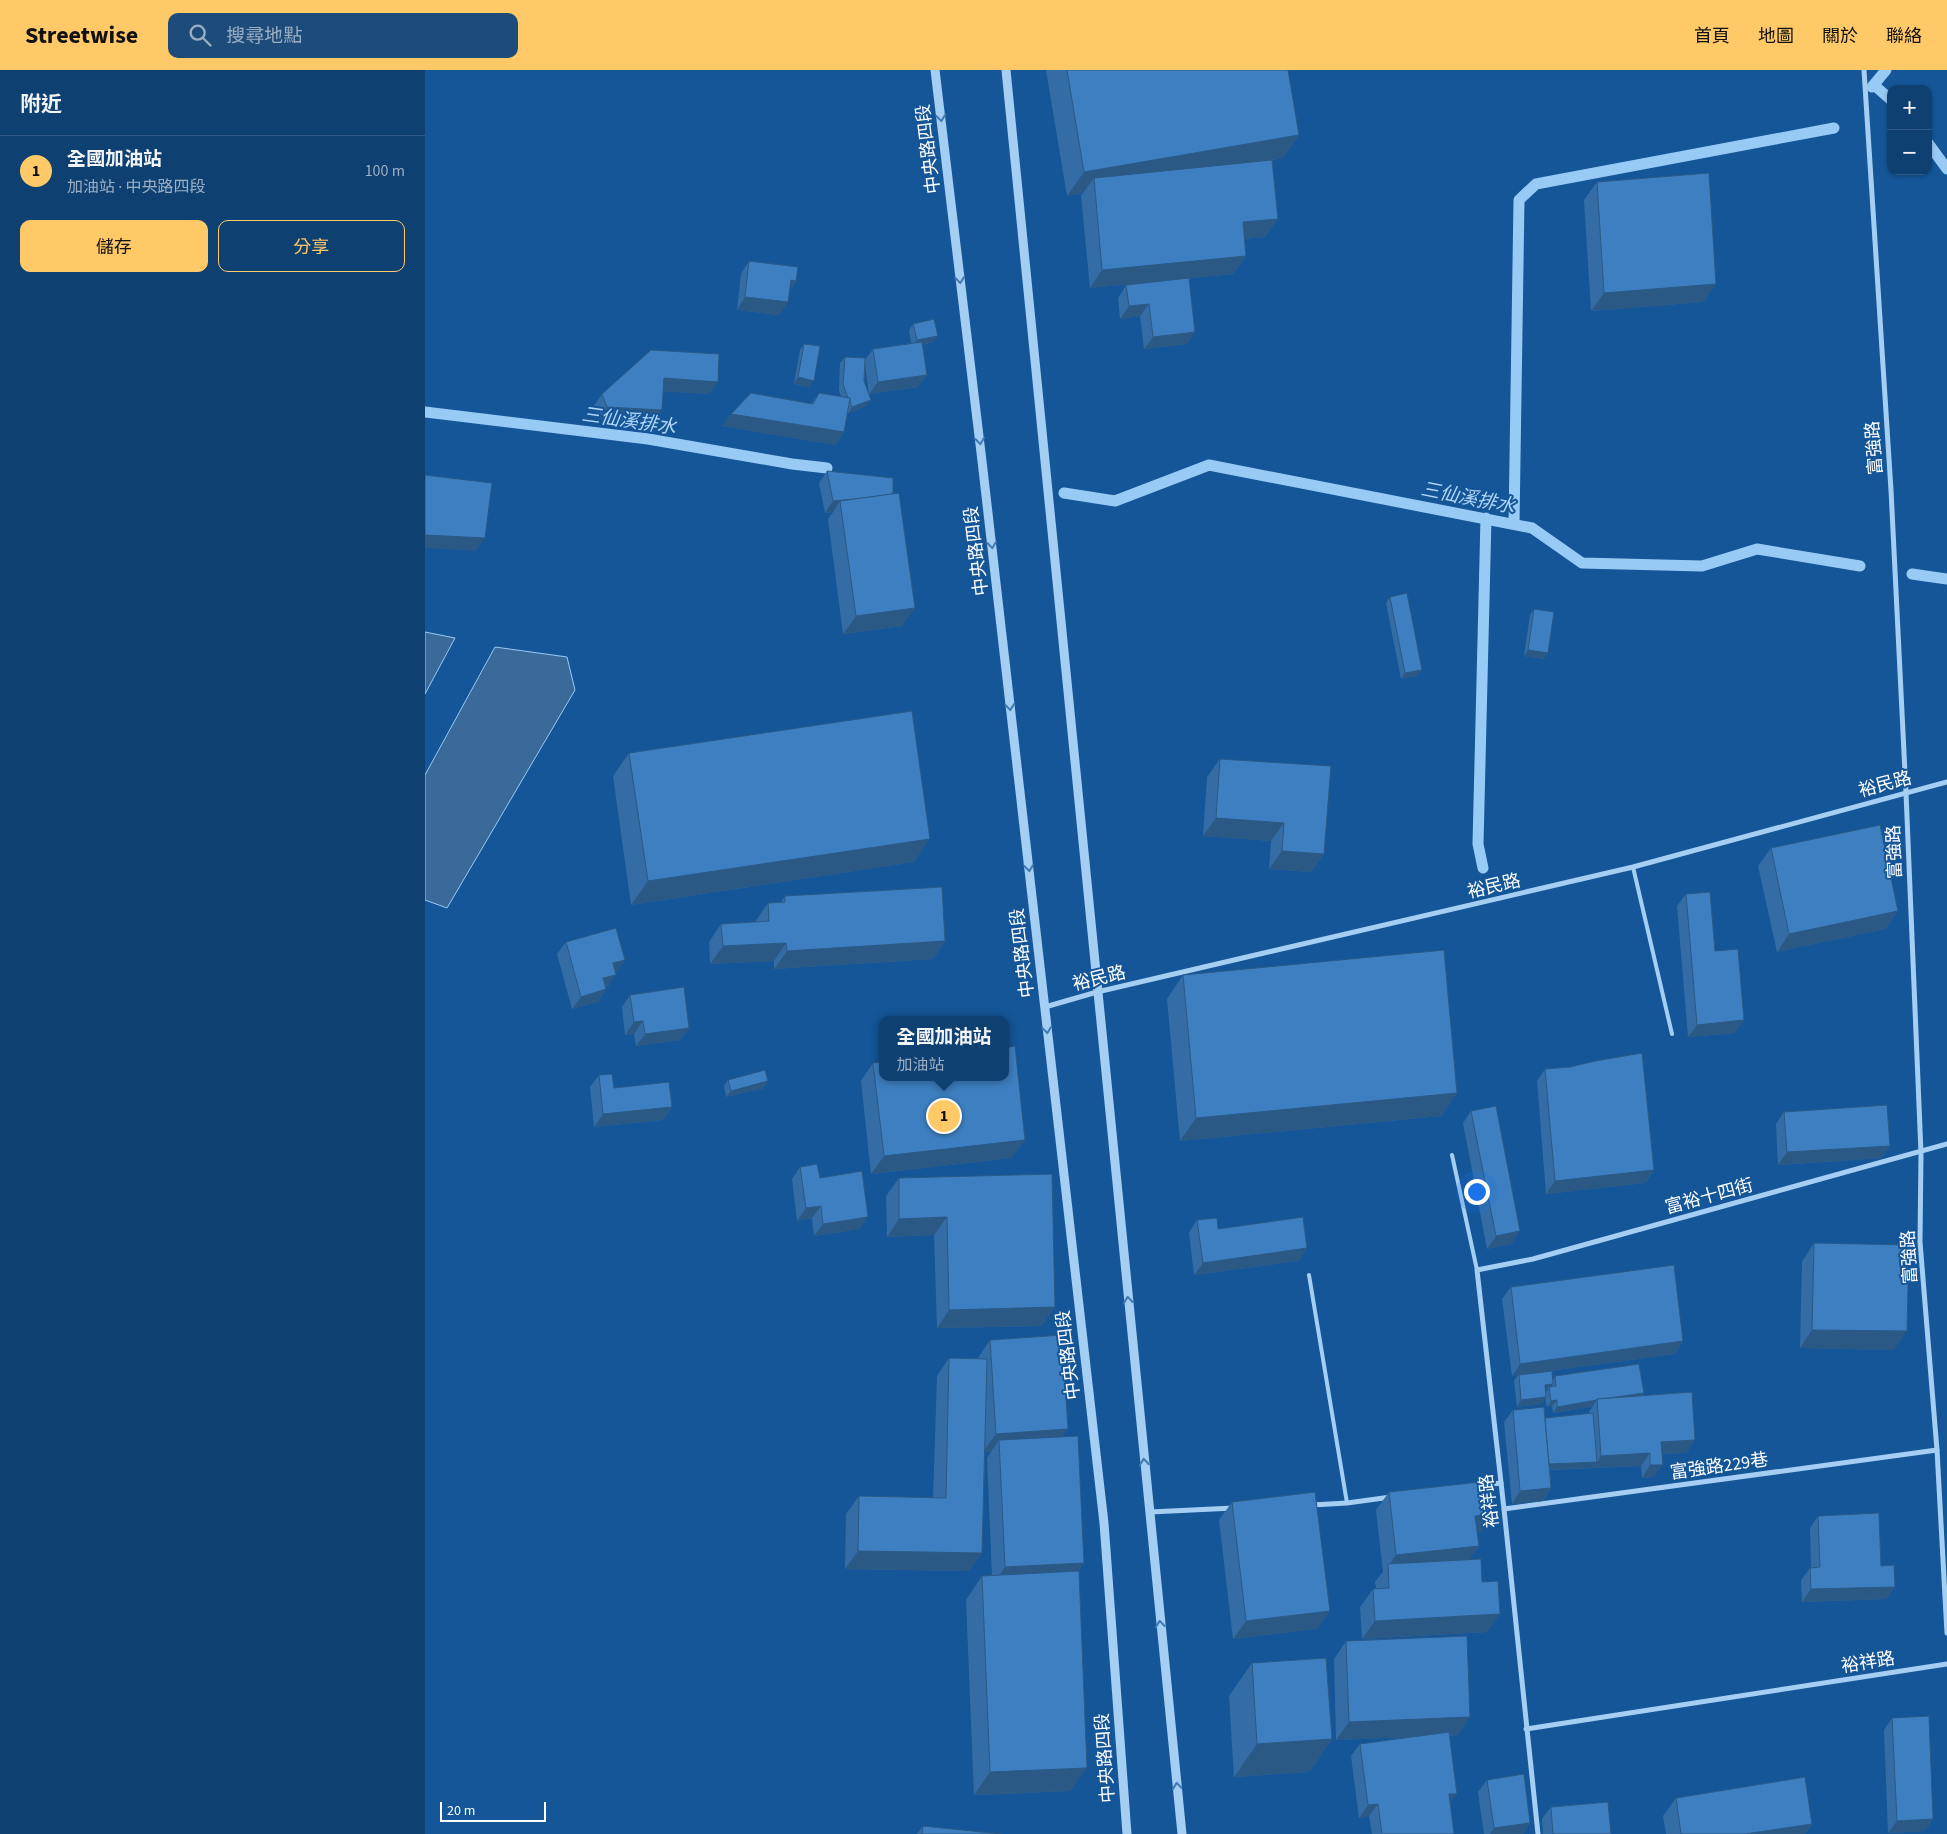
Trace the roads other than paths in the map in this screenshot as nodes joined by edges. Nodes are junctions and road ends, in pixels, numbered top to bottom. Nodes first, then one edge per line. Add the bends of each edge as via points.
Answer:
1 (935, 70) edge
2 (1006, 70) edge
3 (1864, 70) edge
4 (1947, 782) edge
5 (1906, 793) junction
6 (1633, 867) junction
7 (1097, 992) junction
8 (1045, 1007) junction
9 (1672, 1034) dead end
10 (1947, 1144) edge
11 (1921, 1153) junction
12 (1452, 1154) dead end
13 (1477, 1270) junction
14 (1309, 1275) dead end
15 (1937, 1450) junction
16 (1501, 1483) junction
17 (1481, 1486) edge
18 (1395, 1497) edge
19 (1347, 1503) junction
20 (1307, 1505) edge
21 (1238, 1508) edge
22 (1505, 1509) junction
23 (1149, 1512) junction
24 (1947, 1633) edge
25 (1947, 1664) edge
26 (1526, 1729) junction
27 (1127, 1834) edge
28 (1182, 1834) edge
29 (1538, 1834) edge

1 -> 8 street, 中央路四段
2 - 7 street
3 - 5 street, 富強路 via 1891,490
4 - 5 street, 裕民路
5 - 6 street, 裕民路
5 - 11 street, 富強路
6 - 7 street, 裕民路
6 - 9 lane
7 - 8 street, 裕民路
23 -> 7 street
8 -> 27 street, 中央路四段 via 1104,1523
10 - 11 street, 富裕十四街
11 - 13 street, 富裕十四街 via 1542,1256
11 - 15 street, 富強路 via 1920,1242
12 - 13 lane
13 - 16 street, 裕祥路
14 - 19 lane
15 - 22 street, 富強路229巷
15 - 24 street, 富強路
16 - 17 street
16 - 22 street, 裕祥路
18 - 19 street
19 - 20 street
21 - 23 street
22 - 26 street, 裕祥路
28 -> 23 street
25 - 26 street, 裕祥路
26 - 29 street, 裕祥路

